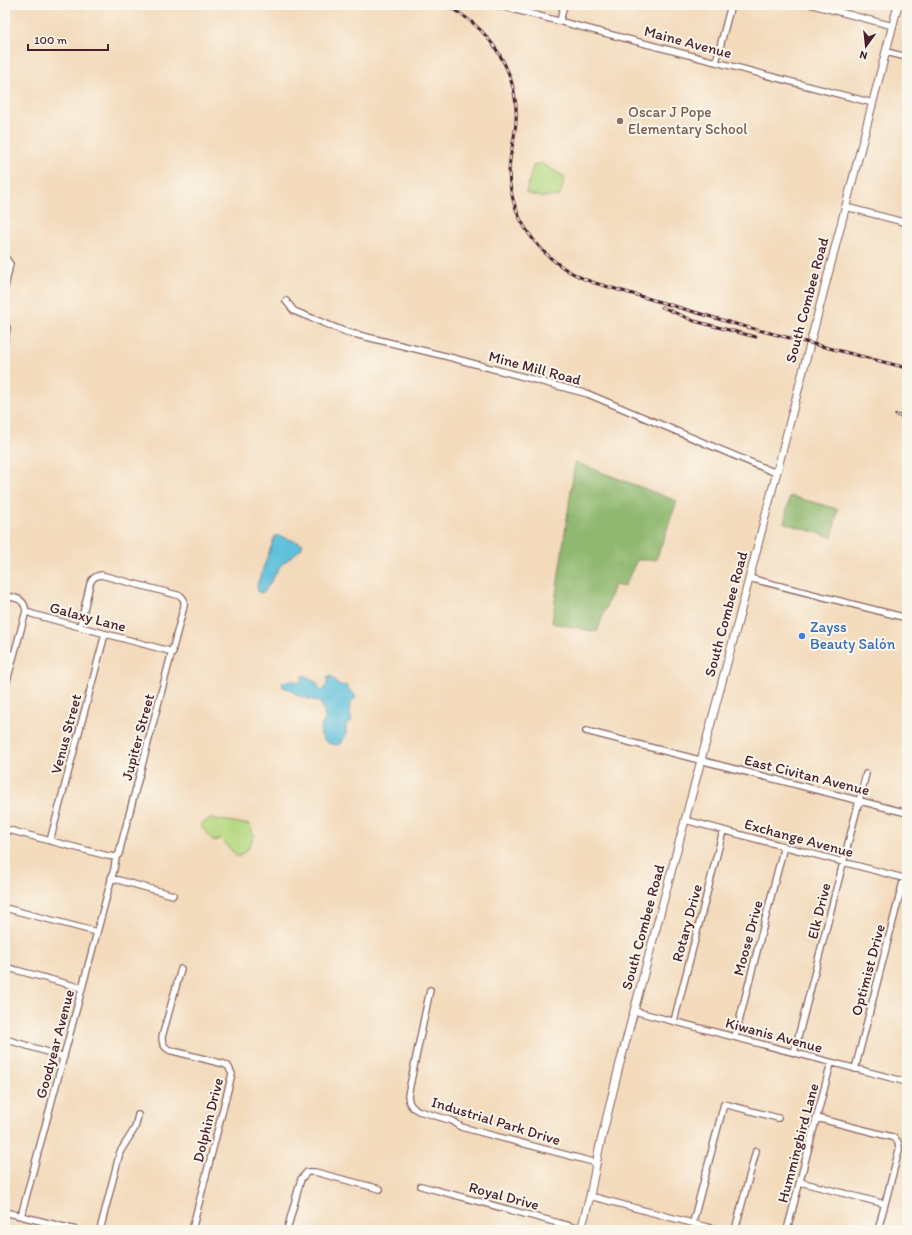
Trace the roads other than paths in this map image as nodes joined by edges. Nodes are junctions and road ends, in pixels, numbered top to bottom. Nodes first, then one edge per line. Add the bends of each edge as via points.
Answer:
1 (497, 5) edge
2 (564, 5) edge
3 (731, 5) edge
4 (813, 5) edge
5 (898, 5) edge
6 (560, 21) junction
7 (893, 26) junction
8 (886, 52) junction
9 (907, 57) edge
10 (716, 62) junction
11 (873, 103) junction
12 (846, 207) junction
13 (907, 223) edge
14 (7, 259) edge
15 (5, 287) edge
16 (286, 301) dead end
17 (5, 323) edge
18 (5, 339) edge
19 (776, 473) junction
20 (749, 578) junction
21 (5, 596) edge
22 (26, 611) junction
23 (907, 618) edge
24 (80, 626) junction
25 (105, 634) junction
26 (173, 652) junction
27 (5, 653) edge
28 (14, 655) junction
29 (5, 688) edge
30 (586, 731) dead end
31 (700, 760) junction
32 (866, 774) dead end
33 (859, 801) junction
34 (907, 814) edge
35 (685, 820) junction
36 (5, 829) edge
37 (723, 830) junction
38 (50, 841) junction
39 (784, 846) junction
40 (116, 857) junction
41 (843, 862) junction
42 (111, 878) junction
43 (906, 878) edge
44 (173, 895) dead end
45 (5, 908) edge
46 (97, 932) junction
47 (5, 967) edge
48 (180, 969) dead end
49 (82, 988) junction
50 (430, 990) dead end
51 (634, 1011) junction
52 (674, 1021) junction
53 (735, 1037) junction
54 (5, 1039) edge
55 (794, 1053) junction
56 (64, 1057) junction
57 (831, 1063) junction
58 (855, 1069) junction
59 (907, 1081) edge
60 (138, 1115) dead end
61 (778, 1118) dead end
62 (817, 1118) junction
63 (756, 1151) dead end
64 (597, 1162) junction
65 (800, 1182) junction
66 (421, 1186) dead end
67 (380, 1189) dead end
68 (590, 1196) junction
69 (885, 1204) junction
70 (5, 1212) edge
71 (21, 1216) junction
72 (693, 1222) junction
73 (581, 1229) edge
74 (76, 1230) edge
75 (100, 1230) edge
76 (192, 1230) edge
77 (287, 1230) edge
78 (718, 1230) edge
79 (736, 1230) edge
80 (787, 1230) edge
81 (878, 1230) edge

1 - 6 street, Maine Avenue
2 - 6 street
3 - 10 street
4 - 7 street
5 - 7 main road, South Combee Road
6 - 10 street, Maine Avenue
7 - 8 main road, South Combee Road
8 - 9 street
8 - 11 main road, South Combee Road
10 - 11 street, Maine Avenue
11 - 12 main road, South Combee Road
12 - 13 street
12 - 19 main road, South Combee Road
14 - 15 street via 10,269
16 - 19 street, Mine Mill Road via 294,311 346,332 588,394
17 - 18 street
19 - 20 main road, South Combee Road
20 - 23 street
20 - 31 main road, South Combee Road
21 - 22 street, Galaxy Lane via 24,602
22 - 24 street, Galaxy Lane
22 - 28 street
24 - 25 street, Galaxy Lane
24 - 26 street, Jupiter Street via 90,584 96,576 101,575 181,596 184,606
25 - 26 street, Galaxy Lane
25 - 38 street, Venus Street
26 - 40 street, Jupiter Street via 119,854
27 - 28 street
28 - 29 street
30 - 31 street, East Civitan Avenue
31 - 33 street, East Civitan Avenue
31 - 35 main road, South Combee Road
32 - 33 street, Elk Drive
33 - 34 street, East Civitan Avenue
33 - 41 street, Elk Drive
35 - 37 street, Exchange Avenue
35 - 51 main road, South Combee Road
36 - 38 street
37 - 39 street, Exchange Avenue
37 - 52 street, Rotary Drive
38 - 40 street
39 - 41 street, Exchange Avenue
39 - 53 street, Moose Drive
40 - 42 street, Jupiter Street
41 - 43 street, Exchange Avenue
41 - 55 street, Elk Drive
42 - 44 street
42 - 46 street, Goodyear Avenue
43 - 58 street, Optimist Drive
45 - 46 street
46 - 49 street, Goodyear Avenue
47 - 49 street
48 - 76 street, Dolphin Drive via 162,1042 168,1050 224,1064 232,1074
49 - 56 street, Goodyear Avenue
50 - 64 street, Industrial Park Drive via 408,1095 412,1107 453,1121 461,1127
51 - 52 street, Kiwanis Avenue
51 - 64 main road, South Combee Road
52 - 53 street, Kiwanis Avenue
53 - 55 street, Kiwanis Avenue
54 - 56 street
55 - 57 street, Kiwanis Avenue
56 - 71 street, Goodyear Avenue
57 - 58 street, Kiwanis Avenue
57 - 62 street, Hummingbird Lane
58 - 59 street, Kiwanis Avenue
60 - 75 street via 135,1128 120,1152
61 - 72 street via 724,1104
62 - 65 street, Hummingbird Lane
62 - 69 street via 897,1140 899,1150
63 - 79 street
64 - 68 main road, South Combee Road
65 - 69 street
65 - 80 street, Hummingbird Lane
66 - 73 street, Royal Drive
67 - 77 street via 307,1172 301,1179
68 - 72 street
68 - 73 main road, South Combee Road
69 - 81 street
70 - 71 street
71 - 74 street
72 - 78 street

